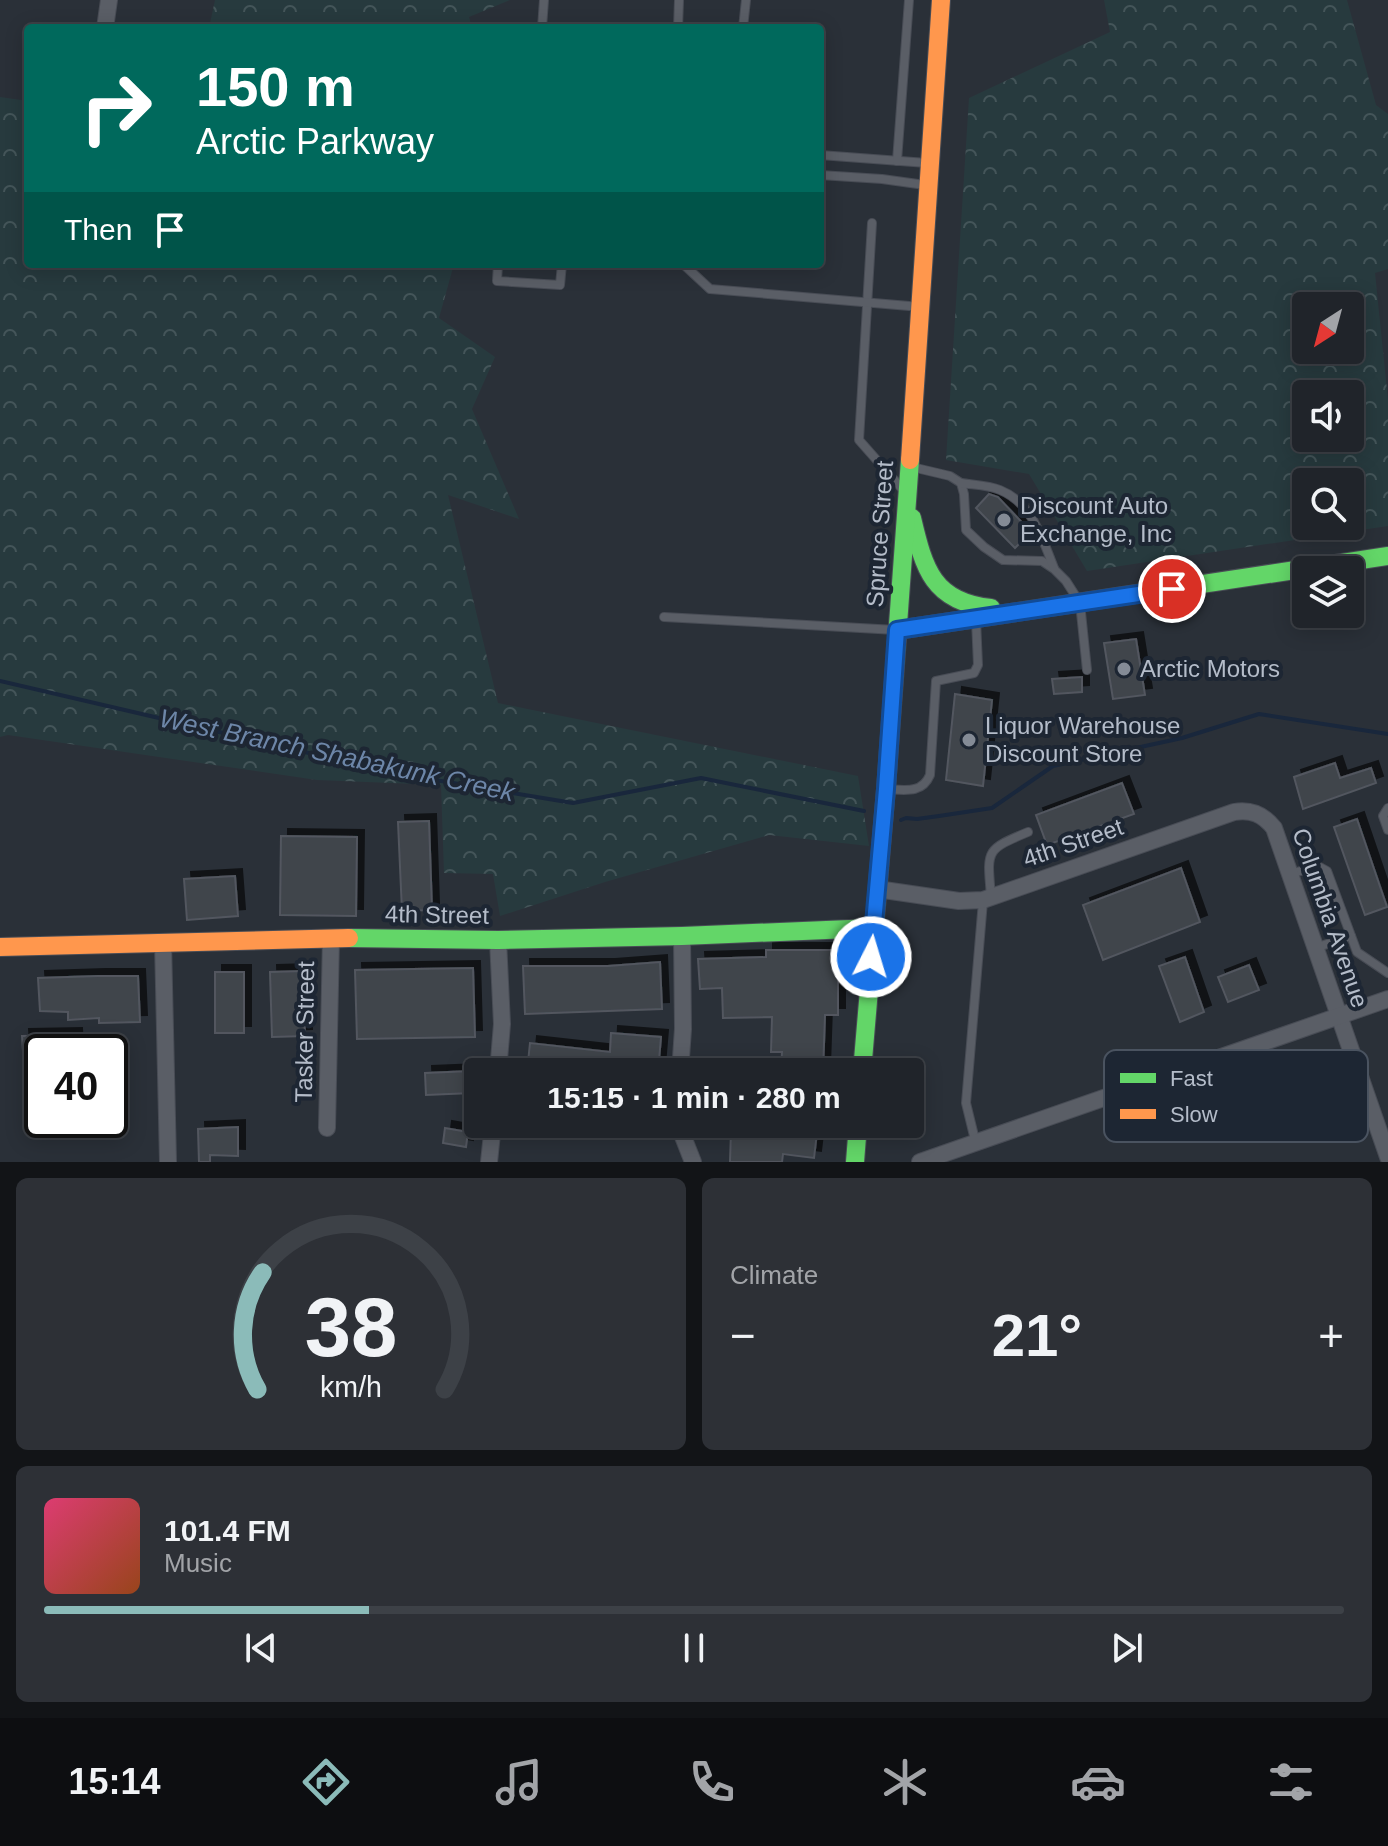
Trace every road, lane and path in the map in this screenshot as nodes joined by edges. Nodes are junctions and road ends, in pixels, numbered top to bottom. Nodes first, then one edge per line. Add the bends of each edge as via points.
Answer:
1 (109, 0) edge
2 (544, 0) edge
3 (679, 0) edge
4 (746, 0) edge
5 (909, 0) edge
6 (939, 2) edge
7 (106, 24) edge
8 (542, 24) edge
9 (678, 24) edge
10 (743, 24) edge
11 (824, 155) edge
12 (897, 161) junction
13 (932, 163) junction
14 (824, 175) edge
15 (930, 185) junction
16 (872, 223) dead end
17 (498, 268) edge
18 (562, 268) edge
19 (687, 268) edge
20 (867, 302) junction
21 (921, 307) junction
22 (909, 466) junction
23 (961, 483) junction
24 (907, 494) junction
25 (1388, 556) edge
26 (1054, 569) junction
27 (1080, 603) junction
28 (664, 617) dead end
29 (976, 618) junction
30 (897, 630) junction
31 (1087, 670) dead end
32 (886, 789) junction
33 (1388, 808) edge
34 (1234, 812) joint
35 (1388, 830) edge
36 (1028, 832) dead end
37 (1290, 874) junction
38 (877, 889) junction
39 (987, 898) junction
40 (873, 928) junction
41 (682, 936) junction
42 (1351, 936) junction
43 (331, 938) junction
44 (498, 940) junction
45 (163, 942) junction
46 (0, 947) edge
47 (1315, 948) junction
48 (1388, 973) edge
49 (1388, 999) edge
50 (1339, 1016) junction
51 (1243, 1050) edge
52 (1351, 1050) edge
53 (499, 1058) edge
54 (681, 1058) edge
55 (863, 1058) edge
56 (1104, 1099) edge
57 (1368, 1099) edge
58 (327, 1128) dead end
59 (492, 1138) edge
60 (684, 1138) edge
61 (857, 1138) edge
62 (976, 1144) junction
63 (949, 1157) edge
64 (1388, 1157) edge
65 (168, 1162) edge
66 (489, 1162) edge
67 (693, 1162) edge
68 (855, 1162) edge
69 (920, 1162) edge

1 - 7 street
2 - 8 lane
3 - 9 lane
4 - 10 lane
5 - 12 lane
6 - 13 street, Spruce Street
11 - 12 lane
12 - 13 lane
13 - 15 street, Spruce Street
14 - 15 lane
15 - 21 street, Spruce Street
16 - 20 lane
17 - 18 lane via 497,281 560,285
19 - 20 lane via 710,289
20 - 21 lane
20 - 24 lane via 859,440
21 - 22 street, Spruce Street
22 - 23 lane
22 - 24 street, Spruce Street
23 - 26 lane via 1000,490 1016,499 1032,517
23 - 26 lane via 966,530 984,547 1003,560 1042,561
24 - 27 street via 926,568 959,603 986,608
24 - 30 street, Spruce Street
25 - 27 street
26 - 27 lane
27 - 29 street
27 - 31 lane
28 - 30 lane
29 - 30 street
29 - 32 lane via 974,673 936,681 926,785
30 - 32 street, Spruce Street
32 - 38 street, Spruce Street
33 - 35 lane via 1383,816
34 - 37 street, Columbia Avenue via 1259,813 1268,820
34 - 39 street, 4th Street
36 - 39 lane via 998,845 988,861
37 - 42 lane via 1318,866 1327,871
37 - 47 street, Columbia Avenue
38 - 39 street, 4th Street via 959,901
38 - 40 street, Spruce Street
39 - 62 lane via 966,1103
40 - 41 street, 4th Street
40 - 55 street, Spruce Street
41 - 44 street, 4th Street
41 - 54 street
42 - 47 lane
42 - 48 lane via 1357,952
43 - 44 street, 4th Street
43 - 45 street, 4th Street
43 - 58 street, Tasker Street
44 - 53 street
45 - 46 street, 4th Street
45 - 65 street
47 - 50 street, Columbia Avenue
49 - 50 street
50 - 51 street
50 - 52 street, Columbia Avenue
56 - 62 street
57 - 64 street, Columbia Avenue
59 - 66 street
60 - 67 street
61 - 68 street
62 - 63 street
63 - 69 street

